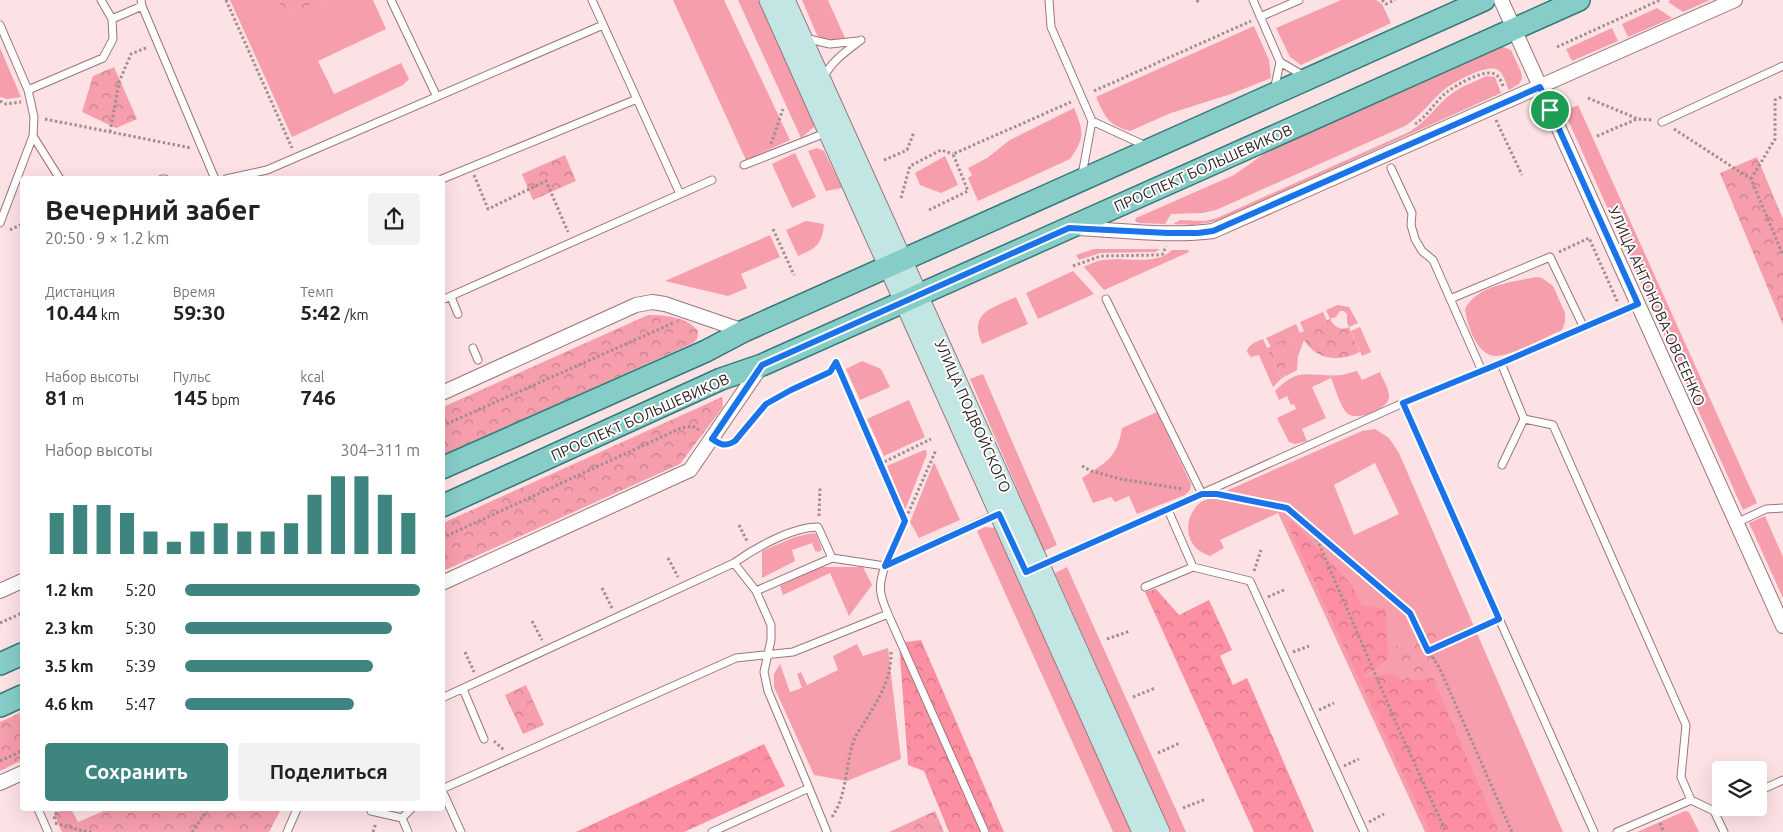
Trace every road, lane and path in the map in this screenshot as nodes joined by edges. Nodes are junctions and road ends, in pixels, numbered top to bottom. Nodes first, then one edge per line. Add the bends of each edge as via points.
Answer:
1 (102, 0) edge
2 (226, 0) edge
3 (390, 0) edge
4 (592, 0) edge
5 (769, 0) edge
6 (785, 0) edge
7 (1049, 0) edge
8 (1253, 0) edge
9 (1300, 0) edge
10 (1382, 0) edge
11 (1395, 0) edge
12 (1484, 0) edge
13 (1501, 0) edge
14 (1579, 0) edge
15 (1660, 0) edge
16 (1735, 0) edge
17 (141, 3) edge
18 (1260, 17) junction
19 (112, 19) junction
20 (0, 25) edge
21 (604, 25) junction
22 (1514, 29) junction
23 (802, 37) junction
24 (157, 43) junction
25 (1556, 47) dead end
26 (1280, 62) junction
27 (1783, 66) edge
28 (1308, 79) junction
29 (815, 84) junction
30 (1540, 87) junction
31 (28, 90) junction
32 (1094, 91) dead end
33 (1273, 95) junction
34 (1783, 96) edge
35 (437, 97) junction
36 (1588, 98) dead end
37 (30, 100) junction
38 (637, 100) junction
39 (1509, 100) junction
40 (0, 101) edge
41 (1072, 101) dead end
42 (782, 108) dead end
43 (34, 117) junction
44 (1496, 120) dead end
45 (1092, 121) junction
46 (1662, 122) joint
47 (1412, 126) dead end
48 (835, 129) junction
49 (110, 132) junction
50 (914, 132) dead end
51 (33, 136) junction
52 (1597, 136) dead end
53 (1152, 149) junction
54 (202, 150) junction
55 (953, 154) junction
56 (767, 156) junction
57 (296, 157) junction
58 (884, 160) dead end
59 (744, 165) dead end
60 (471, 168) junction
61 (1391, 168) dead end
62 (1522, 175) dead end
63 (58, 176) edge
64 (214, 176) edge
65 (240, 176) edge
66 (445, 179) edge
67 (1751, 179) junction
68 (712, 180) dead end
69 (1081, 180) junction
70 (680, 194) junction
71 (901, 198) dead end
72 (929, 210) dead end
73 (0, 223) edge
74 (1069, 228) junction
75 (774, 229) dead end
76 (1168, 233) junction
77 (572, 242) junction
78 (1783, 255) edge
79 (1550, 257) junction
80 (895, 263) junction
81 (1073, 266) dead end
82 (794, 275) dead end
83 (451, 297) junction
84 (445, 299) edge
85 (912, 299) junction
86 (1106, 299) dead end
87 (1450, 300) junction
88 (1638, 304) junction
89 (1622, 311) junction
90 (458, 314) dead end
91 (693, 314) junction
92 (1584, 328) junction
93 (744, 331) junction
94 (473, 348) dead end
95 (478, 360) dead end
96 (1501, 363) junction
97 (762, 365) junction
98 (1482, 371) junction
99 (445, 392) edge
100 (1403, 403) junction
101 (1524, 419) junction
102 (445, 425) edge
103 (712, 439) junction
104 (931, 439) dead end
105 (936, 450) dead end
106 (880, 464) junction
107 (1502, 465) dead end
108 (1082, 466) dead end
109 (445, 467) edge
110 (820, 488) dead end
111 (1202, 494) junction
112 (445, 505) edge
113 (1783, 508) edge
114 (1007, 510) junction
115 (1168, 510) junction
116 (905, 521) junction
117 (1736, 523) junction
118 (739, 525) dead end
119 (818, 527) junction
120 (1312, 529) junction
121 (445, 537) edge
122 (1261, 550) dead end
123 (752, 551) junction
124 (668, 558) dead end
125 (832, 558) junction
126 (734, 563) junction
127 (885, 566) junction
128 (1193, 567) junction
129 (1033, 569) junction
130 (1250, 581) junction
131 (20, 582) edge
132 (445, 582) edge
133 (683, 587) junction
134 (1145, 587) dead end
135 (602, 588) dead end
136 (1284, 590) dead end
137 (0, 591) edge
138 (756, 591) junction
139 (1259, 600) junction
140 (20, 614) edge
141 (888, 614) junction
142 (616, 618) junction
143 (1499, 619) junction
144 (532, 621) dead end
145 (0, 623) edge
146 (1783, 626) edge
147 (1130, 631) dead end
148 (1107, 639) dead end
149 (891, 646) dead end
150 (1309, 646) dead end
151 (546, 650) junction
152 (1428, 651) junction
153 (465, 652) dead end
154 (766, 654) junction
155 (20, 655) edge
156 (1284, 656) junction
157 (0, 664) edge
158 (478, 682) junction
159 (1155, 688) dead end
160 (463, 689) junction
161 (20, 697) edge
162 (445, 697) edge
163 (1133, 697) dead end
164 (1334, 703) dead end
165 (0, 706) edge
166 (1311, 714) junction
167 (484, 739) joint
168 (1180, 743) dead end
169 (20, 752) edge
170 (1158, 752) dead end
171 (512, 758) junction
172 (0, 761) edge
173 (20, 775) edge
174 (1783, 780) edge
175 (0, 783) edge
176 (1767, 787) edge
177 (808, 788) junction
178 (445, 789) edge
179 (445, 797) edge
180 (1206, 799) dead end
181 (1691, 800) junction
182 (1712, 807) edge
183 (1183, 808) dead end
184 (39, 811) edge
185 (57, 811) edge
186 (207, 811) edge
187 (296, 811) edge
188 (374, 811) edge
189 (408, 811) edge
190 (1720, 816) edge
191 (402, 818) junction
192 (826, 829) edge
193 (48, 832) edge
194 (83, 832) edge
195 (92, 832) edge
196 (192, 832) edge
197 (287, 832) edge
198 (408, 832) edge
199 (461, 832) edge
200 (712, 832) edge
201 (985, 832) edge
202 (1142, 832) edge
203 (1160, 832) edge
204 (1364, 832) edge
205 (1446, 832) edge
206 (1512, 832) edge
207 (1594, 832) edge
208 (1617, 832) edge
209 (1724, 832) edge

1 - 19 lane
2 - 57 path
3 - 35 lane
4 - 21 lane
5 - 29 street, УЛИЦА ПОДВОЙСКОГО
6 - 23 street, УЛИЦА ПОДВОЙСКОГО
7 - 45 lane via 1051,27
8 - 18 lane
9 - 18 lane
10 - 11 path via 1386,4
12 - 28 main road
13 - 22 street, УЛИЦА АНТОНОВА-ОВСЕЕНКО
14 - 22 main road, ПРОСПЕКТ БОЛЬШЕВИКОВ
15 - 25 path
16 - 30 street
17 - 19 lane
17 - 24 lane
18 - 26 lane
18 - 32 path
19 - 31 lane via 113,40 103,58
20 - 31 lane
21 - 35 lane
21 - 38 lane
22 - 30 street, УЛИЦА АНТОНОВА-ОВСЕЕНКО
22 - 74 main road, ПРОСПЕКТ БОЛЬШЕВИКОВ
23 - 29 street, УЛИЦА ПОДВОЙСКОГО
23 - 29 lane via 830,44 861,40 839,56
24 - 49 path via 131,54 119,82
24 - 54 lane
26 - 28 lane
26 - 33 lane
27 - 46 lane
28 - 33 main road
29 - 48 street, УЛИЦА ПОДВОЙСКОГО
30 - 39 street
30 - 88 street, УЛИЦА АНТОНОВА-ОВСЕЕНКО
31 - 37 lane
33 - 53 main road
34 - 67 path via 1775,100 1775,139
35 - 57 lane
36 - 52 path via 1638,119
37 - 40 path via 6,104
37 - 43 lane
38 - 60 lane
38 - 70 lane
39 - 47 path via 1498,76 1489,72 1447,92
39 - 76 street via 1224,227 1198,233
41 - 55 path
42 - 56 path
43 - 49 path
43 - 51 lane
44 - 62 path
45 - 53 lane
45 - 69 lane
46 - 67 path
48 - 56 lane
48 - 80 street, УЛИЦА ПОДВОЙСКОГО
49 - 54 path
50 - 58 path via 907,150
51 - 63 lane
51 - 73 lane
53 - 69 main road
54 - 64 lane
55 - 71 path via 941,150 910,166
55 - 72 path via 968,191
56 - 59 lane
57 - 65 lane via 267,170
60 - 66 lane
60 - 77 path via 488,209 546,181
61 - 87 lane via 1412,213 1410,225 1415,240 1433,260
67 - 78 path
68 - 70 lane
69 - 80 main road
70 - 77 lane
74 - 76 street
74 - 85 main road, ПРОСПЕКТ БОЛЬШЕВИКОВ
75 - 82 path
76 - 81 path via 1163,254 1101,256
77 - 83 lane
79 - 87 lane
79 - 89 path via 1589,238
79 - 92 lane
80 - 85 street, УЛИЦА ПОДВОЙСКОГО
80 - 93 main road
83 - 84 lane
83 - 90 lane
85 - 97 main road, ПРОСПЕКТ БОЛЬШЕВИКОВ
85 - 114 street, УЛИЦА ПОДВОЙСКОГО
86 - 111 lane
87 - 98 lane
88 - 89 lane
88 - 117 street, УЛИЦА АНТОНОВА-ОВСЕЕНКО
89 - 92 lane
91 - 93 street
91 - 99 street via 666,304 636,305
91 - 102 path
92 - 96 lane
93 - 109 main road via 706,351
94 - 95 lane
96 - 98 lane
96 - 101 lane
97 - 103 street
97 - 112 main road, ПРОСПЕКТ БОЛЬШЕВИКОВ via 721,379
98 - 100 lane
100 - 111 lane
100 - 143 lane
101 - 107 lane
101 - 181 lane via 1553,425 1686,725 1681,777
103 - 106 path via 729,445 766,404 830,372 836,362
103 - 121 path via 692,426 681,428
103 - 132 street via 690,470
104 - 106 path
105 - 116 path
106 - 116 path
108 - 111 path via 1121,479
110 - 119 path
111 - 115 lane
111 - 120 path via 1287,508
113 - 117 lane via 1766,510
114 - 127 lane
114 - 129 street, УЛИЦА ПОДВОЙСКОГО
115 - 128 lane
115 - 129 lane
116 - 127 path
117 - 146 street, УЛИЦА АНТОНОВА-ОВСЕЕНКО
118 - 123 path
119 - 123 lane via 805,527
119 - 125 lane
120 - 152 path via 1410,613
120 - 205 path
122 - 130 path
123 - 126 lane
124 - 133 path
125 - 127 lane
125 - 138 lane
126 - 133 lane
126 - 138 lane
127 - 141 lane via 880,580 880,595
128 - 130 lane
128 - 134 lane
129 - 202 street, УЛИЦА ПОДВОЙСКОГО
129 - 203 street, УЛИЦА ПОДВОЙСКОГО
130 - 139 lane
131 - 137 street
133 - 142 lane
135 - 142 path
136 - 139 path
138 - 154 lane via 771,625 771,640
139 - 156 lane
140 - 145 path
141 - 154 lane via 793,652
141 - 201 lane
142 - 151 lane
143 - 152 path
143 - 207 lane
144 - 151 path
147 - 148 path
149 - 192 path via 891,660 882,692 853,741 844,791
150 - 156 path
151 - 158 lane
152 - 206 path via 1439,667
153 - 158 path
154 - 171 lane via 736,658
154 - 177 lane via 764,672 768,691
155 - 157 main road
156 - 166 lane
158 - 160 lane
159 - 163 path
160 - 162 lane
160 - 167 lane
161 - 165 main road
164 - 166 path
166 - 204 lane
167 - 171 path via 495,741
168 - 170 path
169 - 172 path
171 - 178 lane
173 - 175 street
174 - 176 lane
177 - 192 lane
177 - 200 lane
179 - 199 lane
180 - 183 path
181 - 182 lane
181 - 208 lane
184 - 193 lane
185 - 194 path via 53,822
186 - 196 path
187 - 197 lane
188 - 191 lane
189 - 191 lane
190 - 209 lane
191 - 198 lane
194 - 195 path

